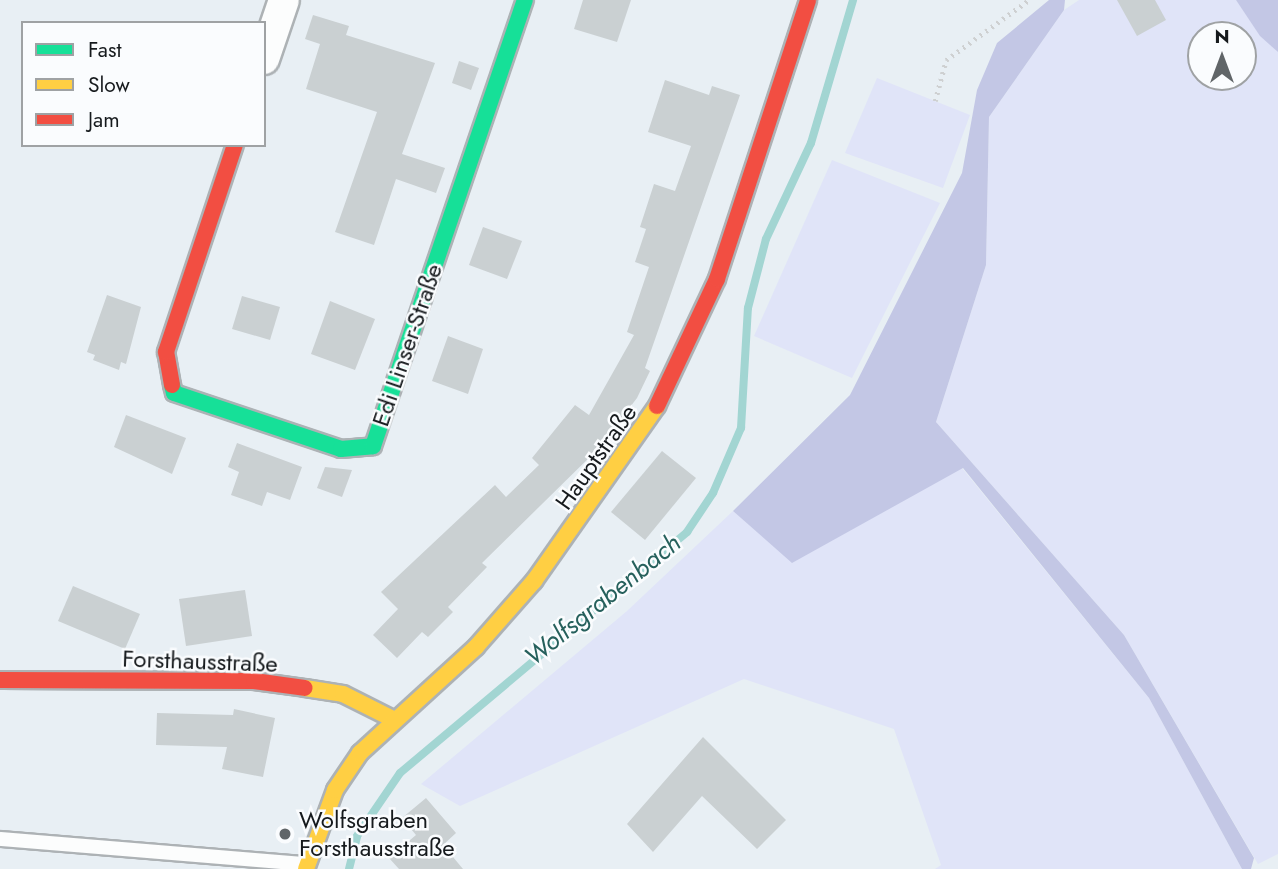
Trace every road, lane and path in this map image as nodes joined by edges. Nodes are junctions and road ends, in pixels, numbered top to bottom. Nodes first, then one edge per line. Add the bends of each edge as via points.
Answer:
1 (284, 0) edge
2 (525, 0) edge
3 (1029, 0) edge
4 (800, 2) edge
5 (266, 53) edge
6 (935, 101) dead end
7 (234, 147) edge
8 (0, 680) edge
9 (393, 719) junction
10 (0, 839) edge
11 (307, 867) edge

1 - 5 street
2 - 7 street, Edi Linser-Straße via 373,446 341,449 174,393 166,352
3 - 6 path via 946,60
4 - 9 street, Hauptstraße via 745,202 656,409 534,581 476,647
8 - 9 street, Forsthausstraße via 254,681 343,694
9 - 11 street, Hauptstraße via 360,753 335,790
10 - 11 lane

